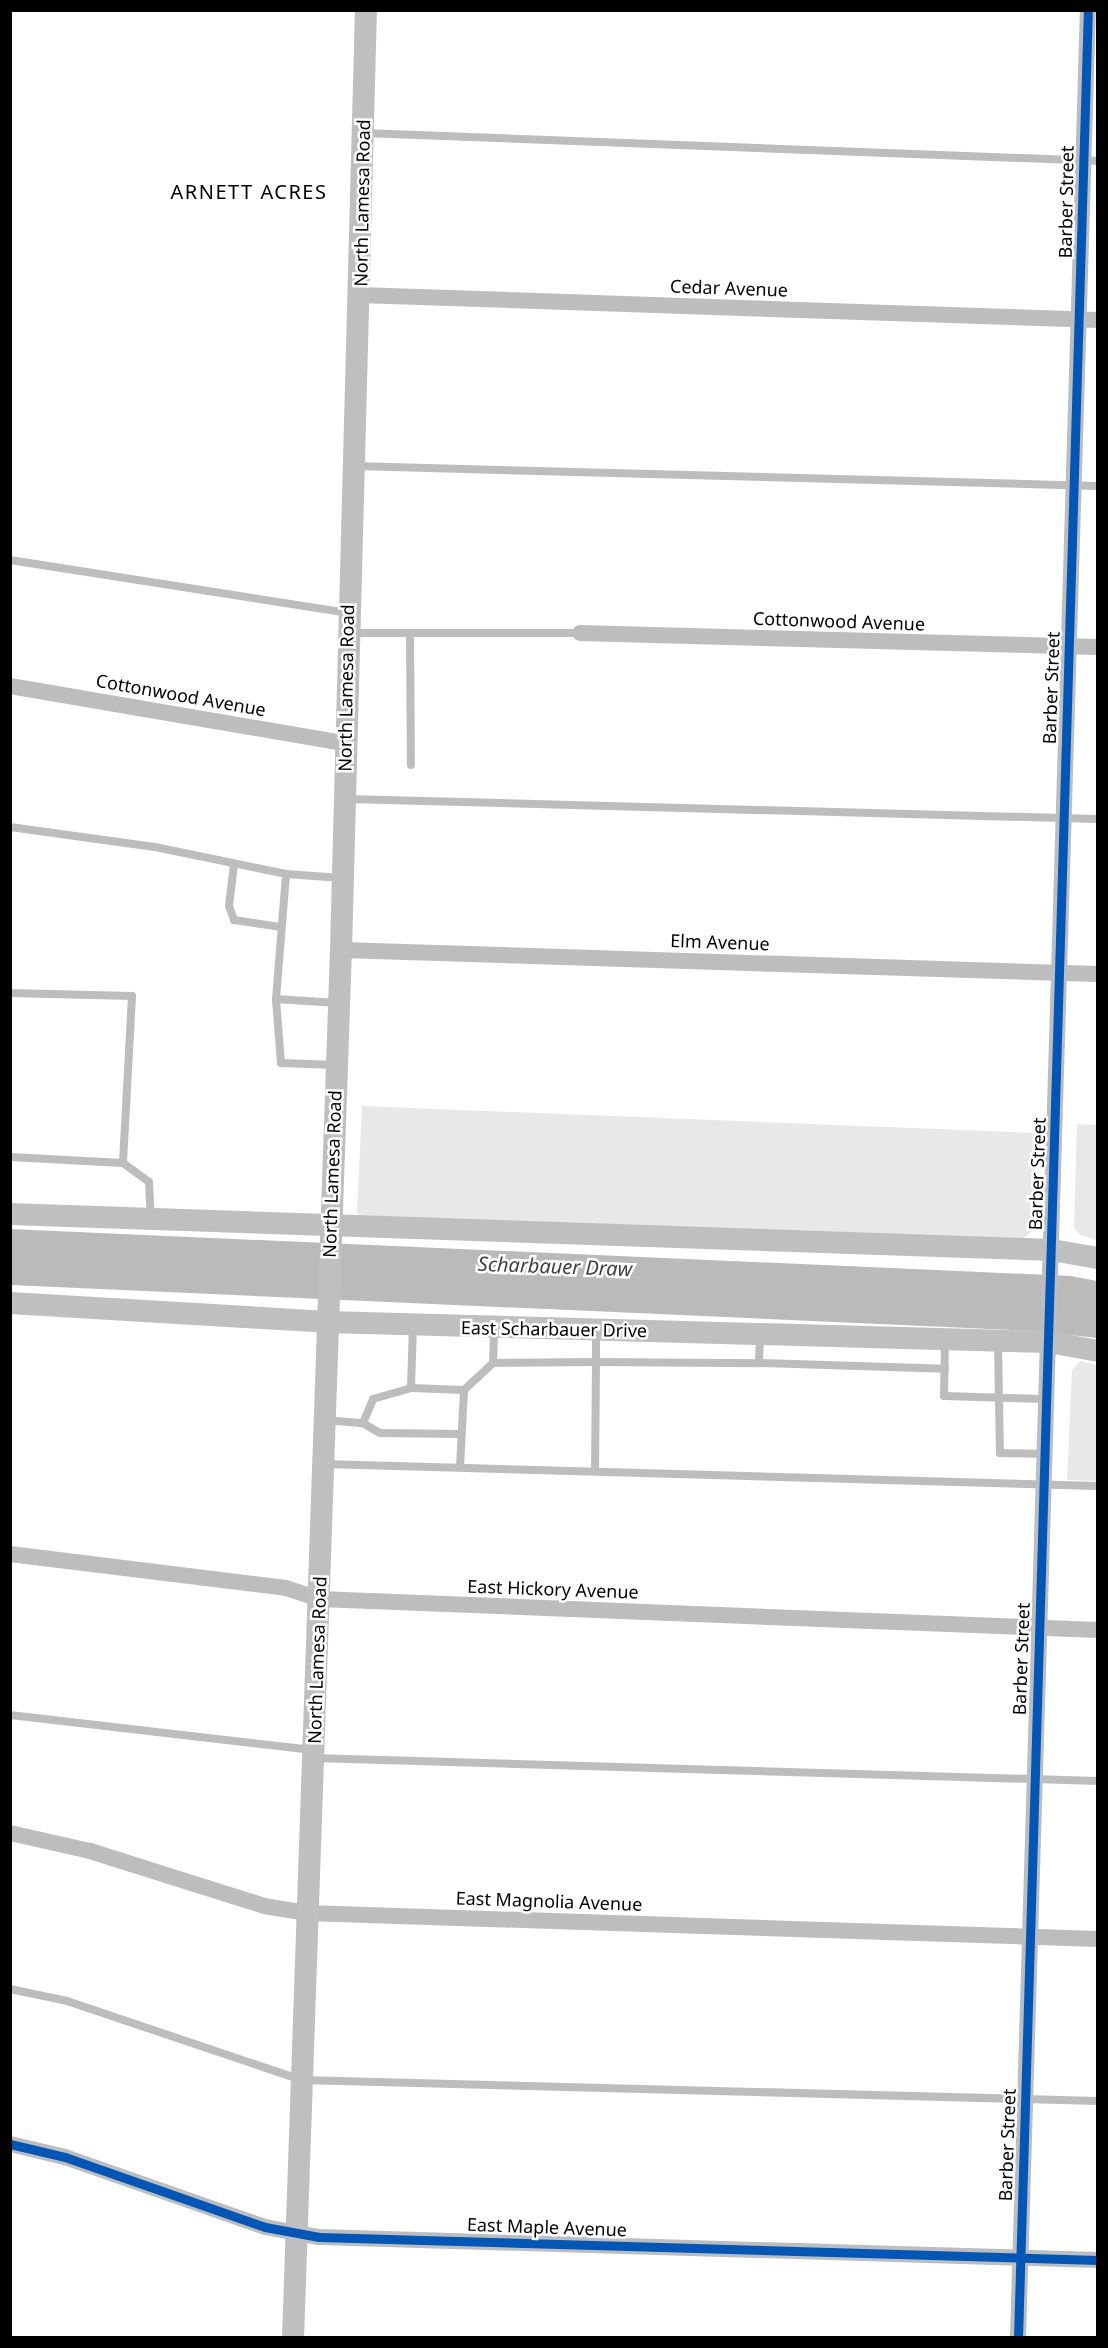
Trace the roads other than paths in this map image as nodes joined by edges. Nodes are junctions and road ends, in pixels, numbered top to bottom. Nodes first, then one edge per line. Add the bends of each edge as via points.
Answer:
1 (366, 10) edge
2 (1088, 10) edge
3 (363, 132) junction
4 (1091, 161) edge
5 (359, 295) junction
6 (1080, 320) junction
7 (1098, 320) edge
8 (353, 466) junction
9 (1074, 486) junction
10 (1098, 486) edge
11 (10, 560) edge
12 (348, 623) junction
13 (410, 633) junction
14 (580, 633) joint
15 (1069, 646) junction
16 (1098, 647) edge
17 (10, 686) edge
18 (345, 743) junction
19 (411, 765) dead end
20 (344, 799) junction
21 (1064, 816) junction
22 (1098, 819) edge
23 (10, 827) edge
24 (234, 864) junction
25 (286, 874) junction
26 (342, 878) junction
27 (281, 927) junction
28 (341, 950) junction
29 (1059, 973) junction
30 (1098, 974) edge
31 (10, 993) edge
32 (276, 999) junction
33 (338, 1003) junction
34 (336, 1065) junction
35 (10, 1157) edge
36 (123, 1163) junction
37 (10, 1214) edge
38 (151, 1221) junction
39 (330, 1231) junction
40 (1052, 1250) junction
41 (1098, 1258) edge
42 (10, 1303) edge
43 (327, 1315) junction
44 (413, 1325) junction
45 (494, 1327) junction
46 (596, 1330) junction
47 (760, 1334) junction
48 (945, 1339) junction
49 (999, 1340) junction
50 (1049, 1342) junction
51 (1098, 1351) edge
52 (596, 1362) junction
53 (493, 1363) junction
54 (759, 1363) junction
55 (945, 1369) junction
56 (411, 1388) junction
57 (464, 1390) junction
58 (997, 1398) junction
59 (1047, 1399) junction
60 (323, 1420) junction
61 (363, 1423) junction
62 (461, 1434) junction
63 (1045, 1455) junction
64 (322, 1464) junction
65 (460, 1467) junction
66 (595, 1470) junction
67 (1044, 1484) junction
68 (1098, 1486) edge
69 (10, 1554) edge
70 (319, 1599) junction
71 (1038, 1628) junction
72 (1098, 1630) edge
73 (10, 1715) edge
74 (313, 1754) junction
75 (1034, 1779) junction
76 (1098, 1781) edge
77 (10, 1833) edge
78 (307, 1912) junction
79 (1030, 1937) junction
80 (1098, 1939) edge
81 (10, 1989) edge
82 (302, 2080) junction
83 (1025, 2099) junction
84 (1098, 2101) edge
85 (10, 2145) edge
86 (297, 2234) junction
87 (1021, 2257) junction
88 (1098, 2260) edge
89 (293, 2337) edge
90 (1018, 2337) edge

1 - 3 main road, North Lamesa Road
2 - 4 street, Barber Street
3 - 4 lane
3 - 5 main road, North Lamesa Road
4 - 6 street, Barber Street
5 - 6 street, Cedar Avenue
5 - 8 main road, North Lamesa Road
6 - 7 street, Cedar Avenue
6 - 9 street, Barber Street
8 - 9 lane
8 - 12 main road, North Lamesa Road
9 - 10 lane
9 - 15 street, Barber Street
11 - 12 lane
12 - 13 lane
12 - 18 main road, North Lamesa Road
13 - 14 lane
13 - 19 lane
14 - 15 street, Cottonwood Avenue
15 - 16 street, Cottonwood Avenue
15 - 21 street, Barber Street
17 - 18 street, Cottonwood Avenue
18 - 20 main road, North Lamesa Road
20 - 21 lane
20 - 26 main road, North Lamesa Road
21 - 22 lane
21 - 29 street, Barber Street
23 - 24 lane via 155,847
24 - 25 lane
24 - 27 lane via 229,906 234,920
25 - 26 lane
25 - 27 lane
26 - 28 main road, North Lamesa Road
27 - 32 lane
28 - 29 street, Elm Avenue
28 - 33 main road, North Lamesa Road
29 - 30 street, Elm Avenue
29 - 40 street, Barber Street
31 - 36 lane via 132,996
32 - 33 lane
32 - 34 lane via 281,1063
33 - 34 main road, North Lamesa Road
34 - 39 main road, North Lamesa Road
35 - 36 lane
36 - 38 lane via 149,1182
37 - 38 main road
38 - 39 main road
39 - 40 main road
39 - 43 main road, North Lamesa Road
40 - 41 main road
40 - 50 street, Barber Street
42 - 43 main road, East Scharbauer Drive
43 - 44 main road, East Scharbauer Drive
43 - 60 main road, North Lamesa Road
44 - 45 main road, East Scharbauer Drive
44 - 56 lane
45 - 46 main road, East Scharbauer Drive
45 - 53 lane
46 - 47 main road, East Scharbauer Drive
46 - 52 lane
47 - 48 main road, East Scharbauer Drive
47 - 54 lane
48 - 49 main road, East Scharbauer Drive
48 - 55 lane
49 - 50 main road, East Scharbauer Drive
49 - 58 lane
50 - 51 main road, East Scharbauer Drive
50 - 59 street, Barber Street
52 - 53 lane
52 - 54 lane
52 - 66 lane
53 - 57 lane
54 - 55 lane
55 - 58 lane via 944,1396
56 - 57 lane
56 - 61 lane via 373,1399
57 - 62 lane
58 - 59 lane
58 - 63 lane via 1000,1453
59 - 63 street, Barber Street
60 - 61 lane
60 - 64 main road, North Lamesa Road
61 - 62 lane via 380,1433
62 - 65 lane
63 - 67 street, Barber Street
64 - 65 lane
64 - 70 main road, North Lamesa Road
65 - 66 lane
66 - 67 lane
67 - 68 lane
67 - 71 street, Barber Street
69 - 70 street, East Hickory Avenue via 286,1588
70 - 71 street, East Hickory Avenue
70 - 74 main road, North Lamesa Road
71 - 72 street, East Hickory Avenue
71 - 75 street, Barber Street
73 - 74 lane
74 - 75 lane
74 - 78 main road, North Lamesa Road
75 - 76 lane
75 - 79 street, Barber Street
77 - 78 street, East Magnolia Avenue via 90,1851 264,1906
78 - 79 street, East Magnolia Avenue
78 - 82 main road, North Lamesa Road
79 - 80 street, East Magnolia Avenue
79 - 83 street, Barber Street
81 - 82 lane via 67,2001
82 - 83 lane
82 - 86 main road, North Lamesa Road
83 - 84 lane
83 - 87 street, Barber Street
85 - 86 street, East Maple Avenue via 64,2157
86 - 87 street, East Maple Avenue
86 - 89 main road, North Lamesa Road
87 - 88 street, East Maple Avenue
87 - 90 street, Barber Street

